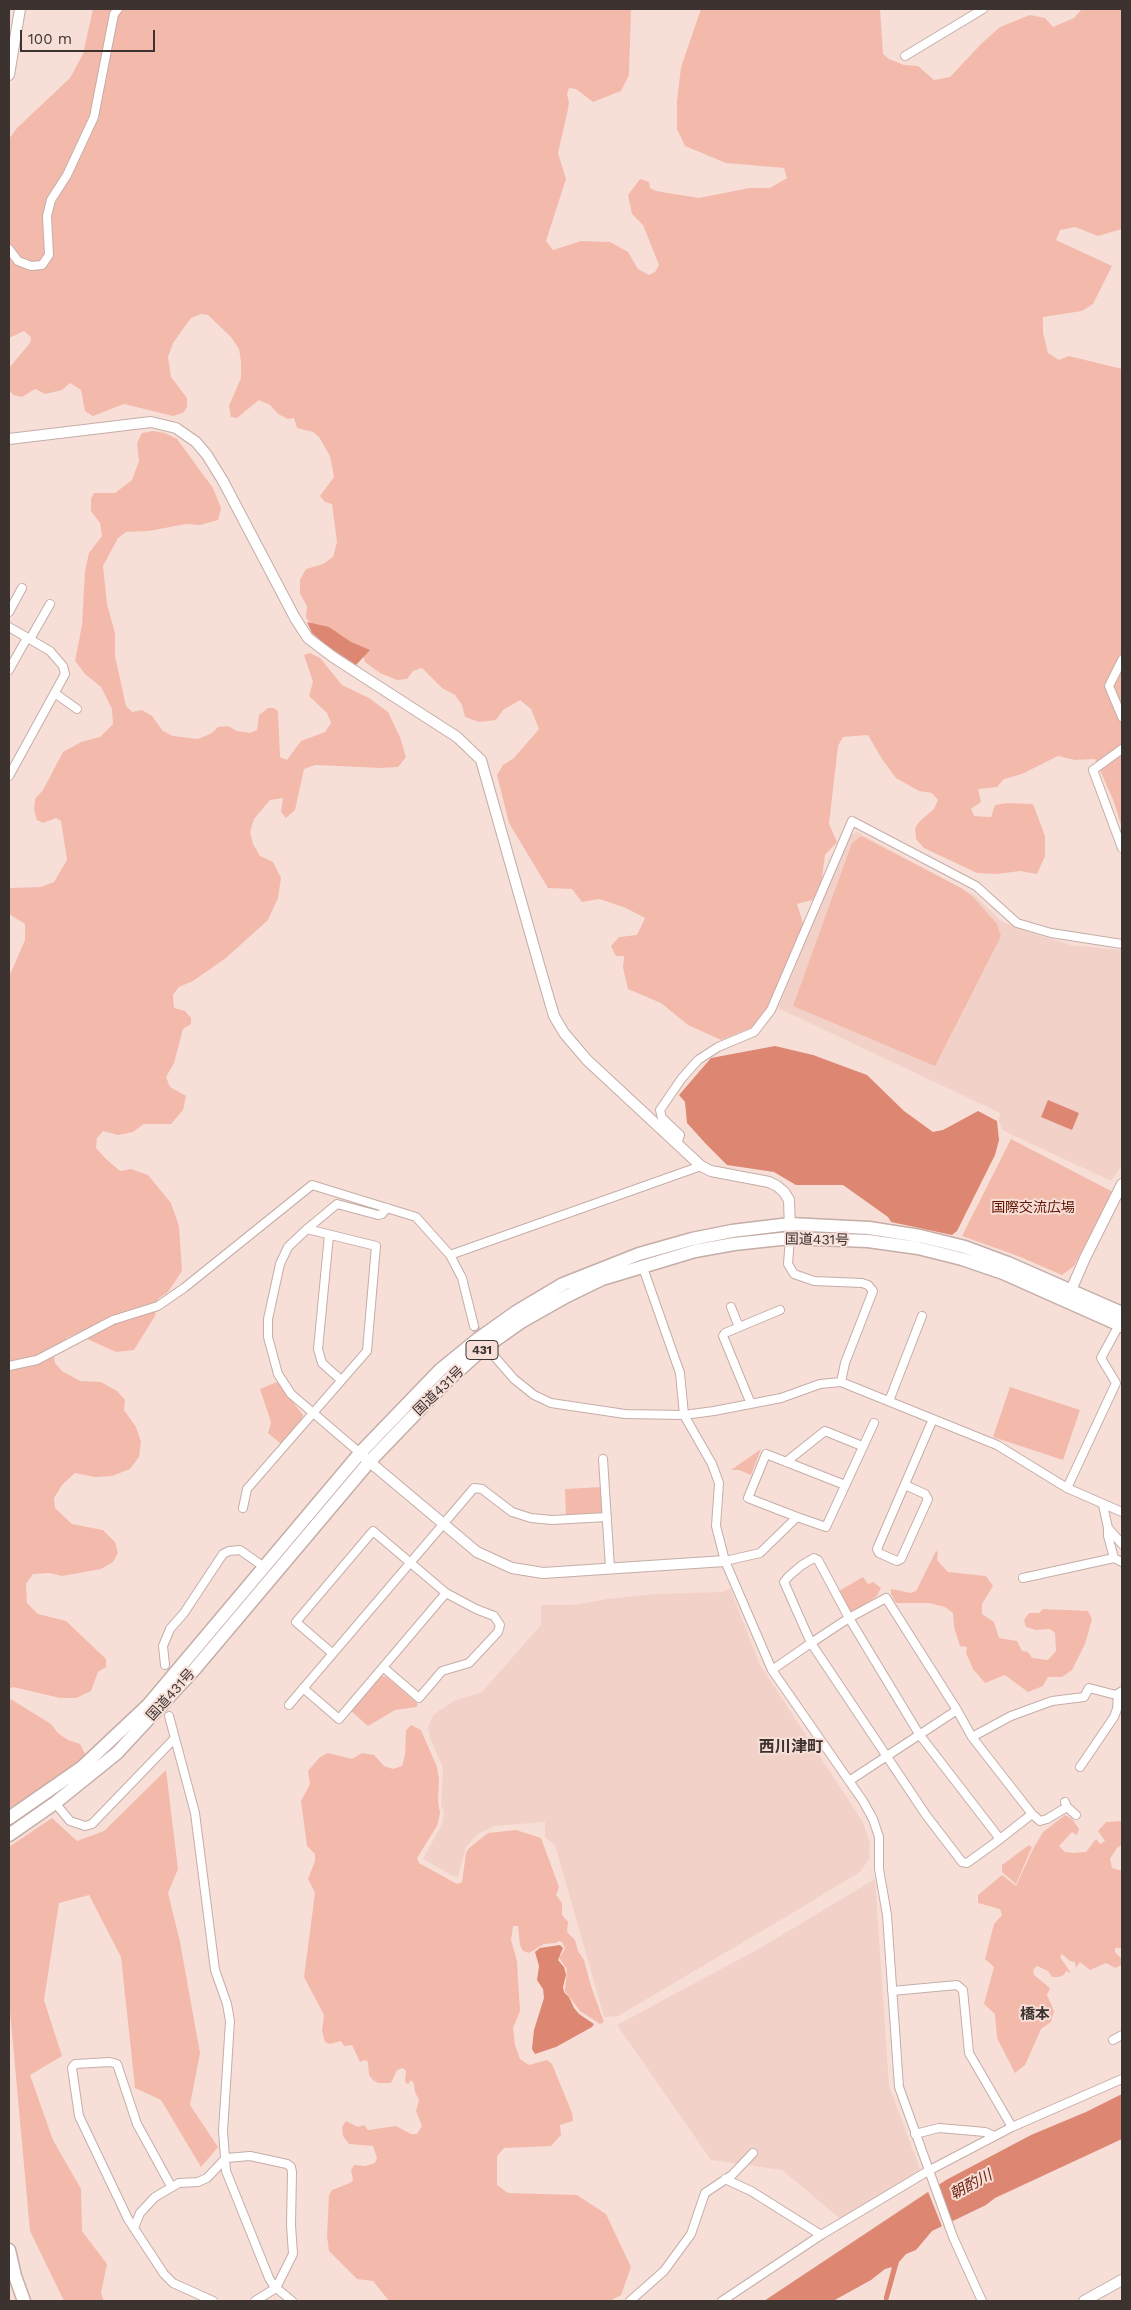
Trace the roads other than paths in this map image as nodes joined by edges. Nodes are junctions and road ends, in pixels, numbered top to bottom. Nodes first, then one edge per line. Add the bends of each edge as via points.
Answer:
1 (20, 9) edge
2 (118, 9) edge
3 (983, 9) edge
4 (904, 56) dead end
5 (9, 75) edge
6 (9, 249) edge
7 (9, 439) edge
8 (22, 588) dead end
9 (50, 604) dead end
10 (9, 612) edge
11 (9, 627) edge
12 (29, 638) junction
13 (1122, 660) edge
14 (9, 670) edge
15 (56, 694) junction
16 (77, 709) dead end
17 (1122, 717) edge
18 (1122, 749) edge
19 (9, 776) edge
20 (1122, 848) edge
21 (1122, 944) edge
22 (677, 1144) junction
23 (702, 1166) junction
24 (1122, 1184) edge
25 (387, 1208) junction
26 (790, 1224) junction
27 (307, 1229) junction
28 (329, 1235) junction
29 (790, 1238) junction
30 (450, 1255) junction
31 (642, 1265) junction
32 (1069, 1295) junction
33 (731, 1307) dead end
34 (780, 1310) dead end
35 (922, 1316) dead end
36 (1121, 1321) edge
37 (474, 1326) tunnel mouth
38 (739, 1327) junction
39 (494, 1356) tunnel mouth
40 (9, 1366) edge
41 (341, 1380) junction
42 (841, 1382) junction
43 (890, 1401) junction
44 (751, 1404) junction
45 (313, 1414) junction
46 (684, 1415) junction
47 (934, 1419) junction
48 (874, 1423) dead end
49 (862, 1446) junction
50 (360, 1453) junction
51 (603, 1459) dead end
52 (370, 1462) junction
53 (786, 1462) junction
54 (845, 1485) junction
55 (905, 1485) junction
56 (1066, 1488) junction
57 (1103, 1504) junction
58 (243, 1508) dead end
59 (1122, 1512) edge
60 (607, 1517) junction
61 (797, 1518) junction
62 (444, 1524) junction
63 (1108, 1528) junction
64 (1122, 1544) edge
65 (1114, 1558) junction
66 (410, 1561) junction
67 (725, 1561) junction
68 (1122, 1562) edge
69 (264, 1567) junction
70 (610, 1568) junction
71 (1023, 1578) dead end
72 (446, 1593) junction
73 (849, 1618) junction
74 (811, 1643) junction
75 (332, 1653) junction
76 (165, 1666) dead end
77 (384, 1668) junction
78 (772, 1670) junction
79 (303, 1688) junction
80 (1120, 1693) edge
81 (289, 1704) dead end
82 (957, 1710) junction
83 (170, 1716) dead end
84 (919, 1734) junction
85 (972, 1737) junction
86 (174, 1739) junction
87 (886, 1757) junction
88 (1080, 1768) dead end
89 (849, 1781) junction
90 (56, 1803) junction
91 (1032, 1814) junction
92 (1076, 1815) dead end
93 (9, 1818) edge
94 (9, 1834) edge
95 (1000, 1839) junction
96 (892, 1991) junction
97 (1122, 2035) edge
98 (1113, 2040) dead end
99 (1122, 2079) edge
100 (1012, 2127) junction
101 (915, 2134) junction
102 (994, 2136) junction
103 (754, 2152) dead end
104 (226, 2158) junction
105 (929, 2173) junction
106 (725, 2180) junction
107 (172, 2186) junction
108 (134, 2228) junction
109 (821, 2235) junction
110 (9, 2250) edge
111 (1122, 2280) edge
112 (276, 2288) junction
113 (24, 2301) edge
114 (212, 2301) edge
115 (255, 2301) edge
116 (292, 2301) edge
117 (630, 2301) edge
118 (722, 2301) edge
119 (982, 2301) edge
120 (1084, 2301) edge

1 - 5 street
2 - 6 street via 114,14 94,117 67,175 51,200 47,216 49,255 42,265 31,266 18,261
3 - 4 street
7 - 22 street via 151,422 176,428 196,442 223,481 308,638 457,737 481,760 554,1016 576,1048
8 - 10 street
9 - 12 street
11 - 12 street
12 - 14 street
12 - 15 street via 50,651 63,666 64,678
13 - 17 street via 1109,686
15 - 16 street
15 - 19 street
18 - 20 street via 1093,770
21 - 22 street via 1051,933 1017,923 976,886 852,821 771,1010 754,1032 718,1047 698,1060 660,1110 662,1118 680,1136
22 - 23 street
23 - 26 street via 711,1171 777,1186 789,1200
23 - 30 street
24 - 32 street
25 - 27 street via 378,1215 337,1204
25 - 30 street via 416,1217
25 - 40 street via 312,1184 158,1306 114,1320 38,1360
26 - 29 street
26 - 32 main road, 国道431号 / 431 via 869,1228 920,1236 991,1256
26 - 50 main road, 国道431号 / 431 via 692,1239 639,1254 564,1284 516,1312 447,1363
27 - 28 street
27 - 45 street via 288,1247 280,1264 268,1328 278,1374 291,1394
28 - 41 street via 318,1349 322,1363
28 - 41 street via 376,1246 367,1351
29 - 31 main road, 国道431号 / 431 via 695,1251
29 - 32 main road, 国道431号 / 431 via 868,1241 918,1248 962,1259
29 - 42 street via 788,1264 794,1274 814,1281 862,1283 873,1291 845,1363
30 - 37 street via 462,1278
31 - 46 street via 680,1373
31 - 52 main road, 国道431号 / 431 via 567,1296 492,1342 448,1381
32 - 36 main road, 国道431号 / 431
33 - 38 street
34 - 38 street
35 - 43 street
36 - 56 street via 1101,1358 1116,1383
38 - 44 street via 723,1336
39 - 46 street via 514,1379 534,1395 551,1403 626,1414
41 - 45 street
42 - 43 street
42 - 44 street via 820,1384
43 - 47 street
44 - 46 street
45 - 50 street
45 - 58 street via 247,1489
46 - 67 street via 719,1483 716,1526
47 - 55 street
47 - 56 street via 997,1445
48 - 49 street
49 - 53 street via 825,1431
49 - 54 street
50 - 52 street
50 - 69 main road, 国道431号 / 431
51 - 60 street
52 - 62 street
52 - 90 main road, 国道431号 / 431 via 156,1712 117,1753
53 - 54 street
53 - 61 street via 766,1454 748,1498
54 - 61 street via 826,1527
55 - 55 street via 877,1549 897,1561 902,1559 928,1499 925,1494
56 - 57 street
57 - 59 street
57 - 63 street
60 - 62 street via 531,1518 512,1512 476,1487
60 - 70 street
61 - 67 street via 760,1553
62 - 66 street
62 - 70 street via 477,1552 512,1568 543,1573
63 - 64 street
63 - 65 street
65 - 68 street
65 - 71 street
66 - 72 street
66 - 75 street
66 - 75 street via 373,1531 296,1622
67 - 70 street
67 - 78 street
69 - 76 street via 240,1550 223,1554 170,1629 163,1646
69 - 93 main road, 国道431号 / 431 via 135,1717 81,1768
72 - 77 street
72 - 77 street via 494,1616 500,1622 498,1632 469,1663 442,1670 419,1698
73 - 74 street
73 - 74 street via 818,1560 814,1558 802,1565 784,1585
73 - 82 street via 886,1598
73 - 84 street
74 - 78 street
74 - 87 street
75 - 79 street
77 - 79 street via 339,1719
78 - 89 street
79 - 81 street
80 - 85 street via 1089,1688 1084,1698 1052,1701 1012,1716
80 - 88 street via 1114,1716
82 - 84 street
82 - 85 street
83 - 86 street
84 - 87 street
84 - 95 street
85 - 91 street
86 - 90 street via 92,1824 85,1826 70,1821
86 - 104 street via 195,1813 214,1964 230,2021 223,2131
87 - 89 street
87 - 95 street via 962,1862 967,1863
89 - 96 street via 873,1819 879,1837 879,1869 887,1915
90 - 94 main road, 国道431号 / 431
91 - 92 street via 1040,1821 1047,1820 1066,1804
91 - 95 street
96 - 100 street via 957,1985 963,1990 969,2053
96 - 101 street via 899,2088
97 - 98 street
99 - 100 street
100 - 102 street
101 - 102 street via 939,2128 985,2132
101 - 105 street
102 - 105 street
103 - 106 street
104 - 107 street via 207,2178
104 - 112 street via 226,2171 259,2255
104 - 112 street via 256,2157 291,2167 293,2254
105 - 109 street
105 - 119 street via 953,2238
106 - 109 street via 751,2190
106 - 117 street via 705,2193 691,2234 664,2271
107 - 108 street via 146,2206
107 - 108 street via 137,2124 117,2064 75,2064 72,2068 79,2116
108 - 114 street via 173,2284
109 - 118 street
110 - 113 main road
111 - 120 street
112 - 115 street
112 - 116 street

